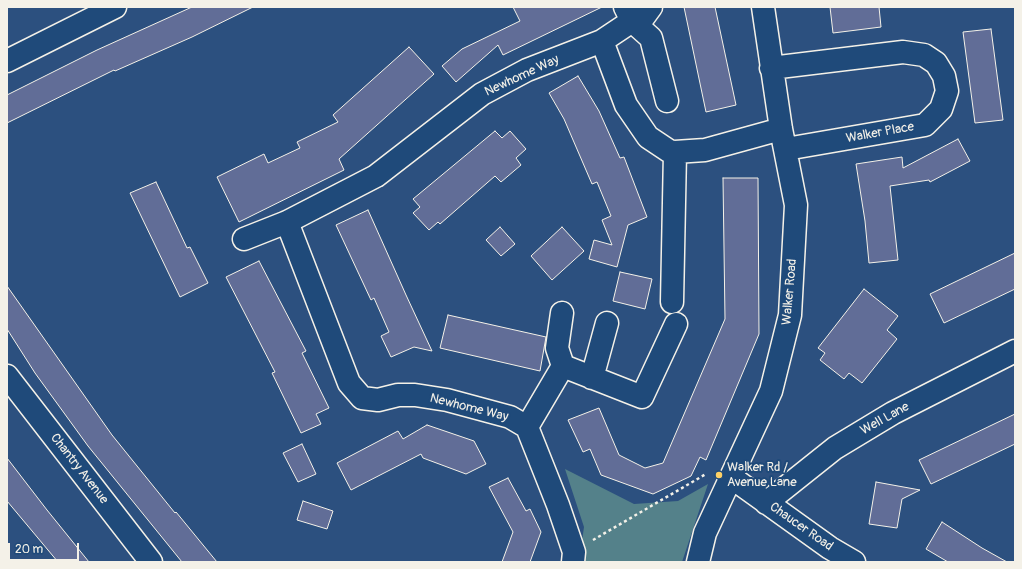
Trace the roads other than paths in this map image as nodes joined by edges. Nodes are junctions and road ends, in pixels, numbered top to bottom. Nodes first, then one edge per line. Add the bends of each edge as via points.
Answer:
1 (651, 7) edge
2 (763, 7) edge
3 (113, 8) edge
4 (628, 14) edge
5 (602, 41) junction
6 (8, 56) edge
7 (771, 68) junction
8 (667, 101) dead end
9 (784, 139) junction
10 (675, 152) junction
11 (287, 222) junction
12 (244, 239) dead end
13 (672, 302) dead end
14 (562, 313) dead end
15 (607, 323) dead end
16 (676, 324) dead end
17 (1015, 352) edge
18 (563, 366) junction
19 (7, 376) edge
20 (592, 378) junction
21 (526, 427) junction
22 (731, 476) junction
23 (766, 503) junction
24 (573, 557) edge
25 (152, 562) edge
26 (698, 562) edge
27 (854, 562) edge

1 - 4 street, Newhome Way via 643,18
2 - 7 street, Walker Road
3 - 6 street
4 - 5 street, Newhome Way
4 - 8 street via 651,38
5 - 10 street via 626,105 648,137 669,151
5 - 11 street, Newhome Way via 527,70 482,94 376,176
7 - 9 street, Walker Road
7 - 9 street, Walker Place via 903,52 924,55 936,64 944,76 947,91 941,109 925,125
9 - 10 street
9 - 22 street, Walker Road via 796,205 790,315 771,391
10 - 13 street
11 - 12 street, Newhome Way
11 - 21 street, Newhome Way via 349,384 362,398 378,400 398,395 415,395 447,400 510,417
14 - 18 street via 557,348
15 - 20 street
16 - 20 street via 642,397
17 - 23 street, Well Lane via 893,413 835,448
18 - 20 street
18 - 21 street
19 - 25 street, Chantry Avenue
21 - 24 street via 558,505
22 - 23 street, Chaucer Road
22 - 26 street, Walker Road via 705,533
23 - 27 street, Chaucer Road

